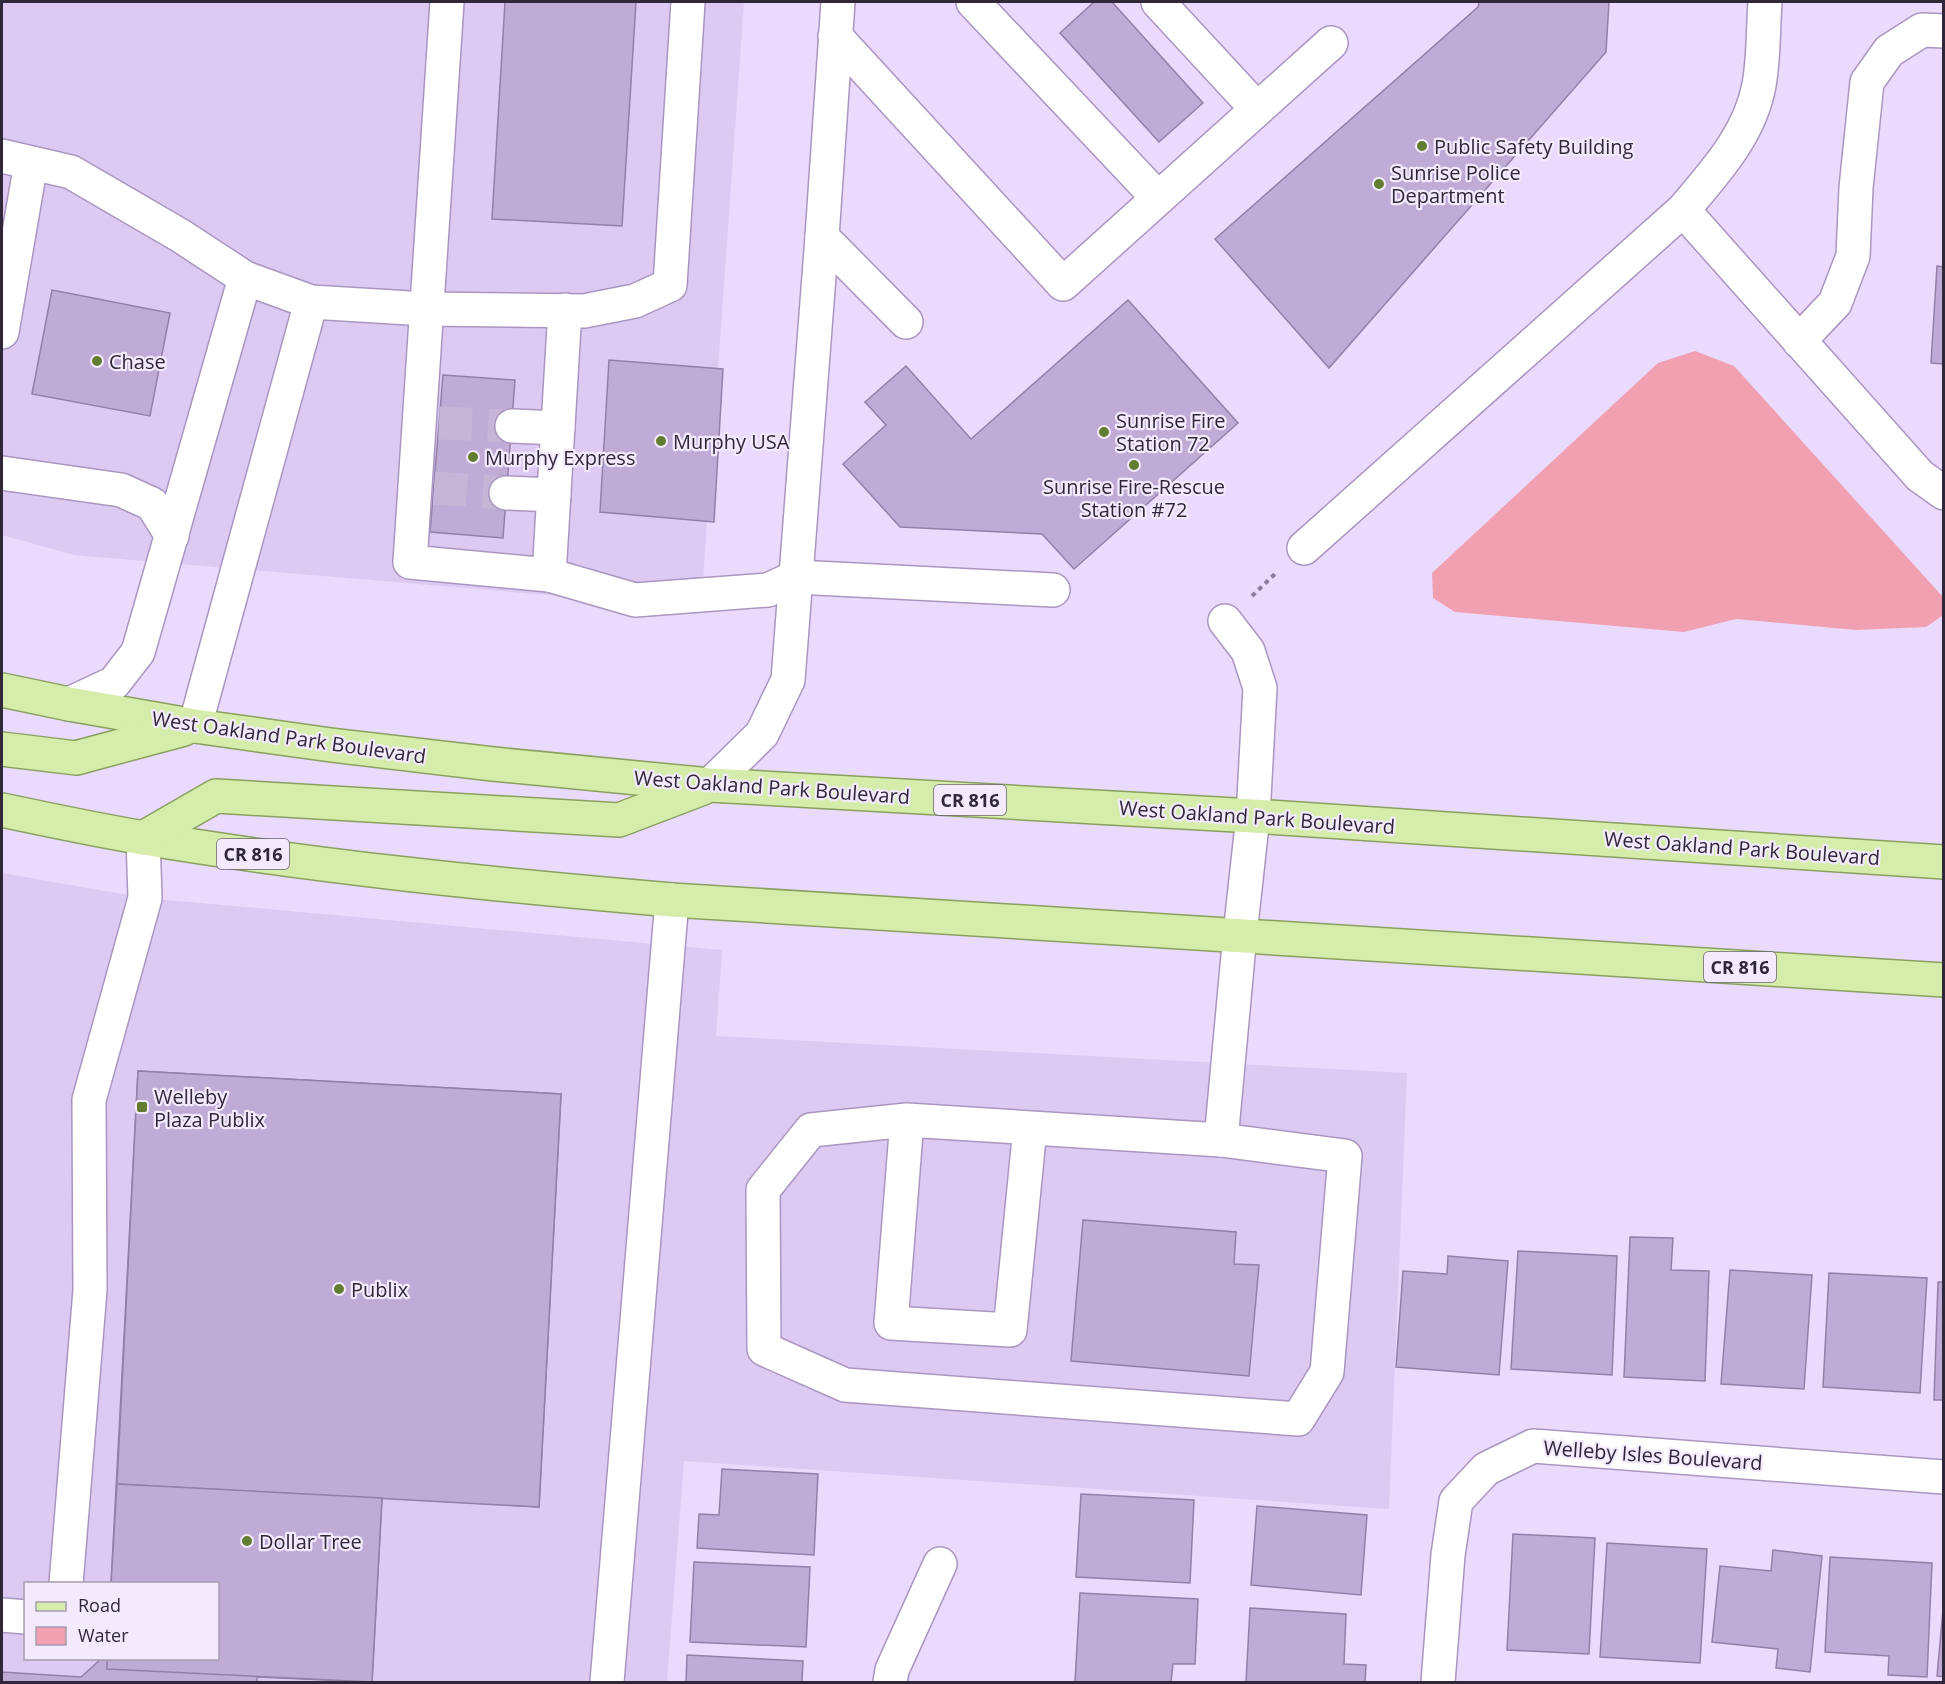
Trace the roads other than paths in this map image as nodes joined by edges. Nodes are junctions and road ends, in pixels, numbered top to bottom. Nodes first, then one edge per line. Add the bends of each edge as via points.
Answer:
1 (447, 2) edge
2 (688, 2) edge
3 (838, 2) edge
4 (973, 2) edge
5 (1158, 2) edge
6 (1765, 2) edge
7 (1930, 21) edge
8 (836, 36) junction
9 (1331, 43) dead end
10 (1257, 109) junction
11 (16, 160) edge
12 (1158, 198) junction
13 (1683, 210) junction
14 (822, 237) junction
15 (245, 278) junction
16 (311, 302) junction
17 (426, 309) junction
18 (565, 310) junction
19 (906, 322) dead end
20 (2, 332) edge
21 (1799, 340) junction
22 (512, 426) tunnel mouth
23 (558, 428) junction
24 (2, 473) edge
25 (506, 493) tunnel mouth
26 (1944, 493) edge
27 (554, 495) junction
28 (172, 536) junction
29 (1304, 548) road end
30 (549, 575) junction
31 (796, 576) junction
32 (1053, 590) dead end
33 (1225, 621) road end
34 (2, 690) edge
35 (69, 704) junction
36 (195, 726) junction
37 (2, 749) edge
38 (710, 785) junction
39 (2, 810) edge
40 (1253, 816) junction
41 (143, 838) junction
42 (1944, 861) edge
43 (672, 900) junction
44 (1239, 934) junction
45 (1944, 980) edge
46 (907, 1120) junction
47 (1030, 1128) junction
48 (1221, 1140) junction
49 (1944, 1477) edge
50 (940, 1564) dead end
51 (66, 1582) edge
52 (2, 1615) edge
53 (24, 1617) edge
54 (607, 1683) edge
55 (890, 1683) edge
56 (1438, 1683) edge

1 - 17 street
2 - 18 street via 670,285 635,301 584,311
3 - 8 street
4 - 12 street
5 - 10 street
6 - 13 street via 1759,86 1742,134
7 - 21 street via 1889,51 1867,82 1853,256 1835,303
8 - 12 street via 1063,284
8 - 14 street
9 - 10 street
10 - 12 street
11 - 15 street via 71,172
11 - 20 street
13 - 21 street
13 - 29 street
14 - 19 street
14 - 31 street
15 - 16 street
15 - 28 street
16 - 17 street
16 - 36 street
17 - 18 street
17 - 30 street via 429,422 424,487 410,562
18 - 23 street
21 - 26 street via 1920,477
22 - 23 street
23 - 27 street
24 - 28 street via 121,490 153,504
25 - 27 street
27 - 30 street
28 - 35 street via 138,652 114,683
30 - 31 street via 635,600 768,590
31 - 32 street
31 - 38 street via 788,680 762,734
33 - 40 street via 1248,651 1260,688
34 - 35 main road, West Oakland Park Boulevard / CR 816
35 - 36 main road, West Oakland Park Boulevard / CR 816
36 - 37 main road via 76,758
36 - 38 main road, West Oakland Park Boulevard / CR 816 via 493,764
38 - 40 main road, West Oakland Park Boulevard / CR 816
38 - 41 main road via 619,820 216,796
39 - 41 main road, CR 816
40 - 42 main road, West Oakland Park Boulevard / CR 816
40 - 44 street
41 - 43 main road, CR 816 via 496,885
41 - 51 street via 145,898 89,1100 90,1290
43 - 44 main road, CR 816
43 - 54 street
44 - 45 main road, CR 816
44 - 48 street
46 - 47 street
46 - 47 street via 891,1323 1010,1330
46 - 48 street via 811,1130 763,1190 765,1349 845,1385 1298,1419 1327,1372 1345,1156
47 - 48 street
49 - 56 street, Welleby Isles Boulevard via 1533,1446 1486,1469 1456,1501
50 - 55 street via 891,1670
52 - 53 street

